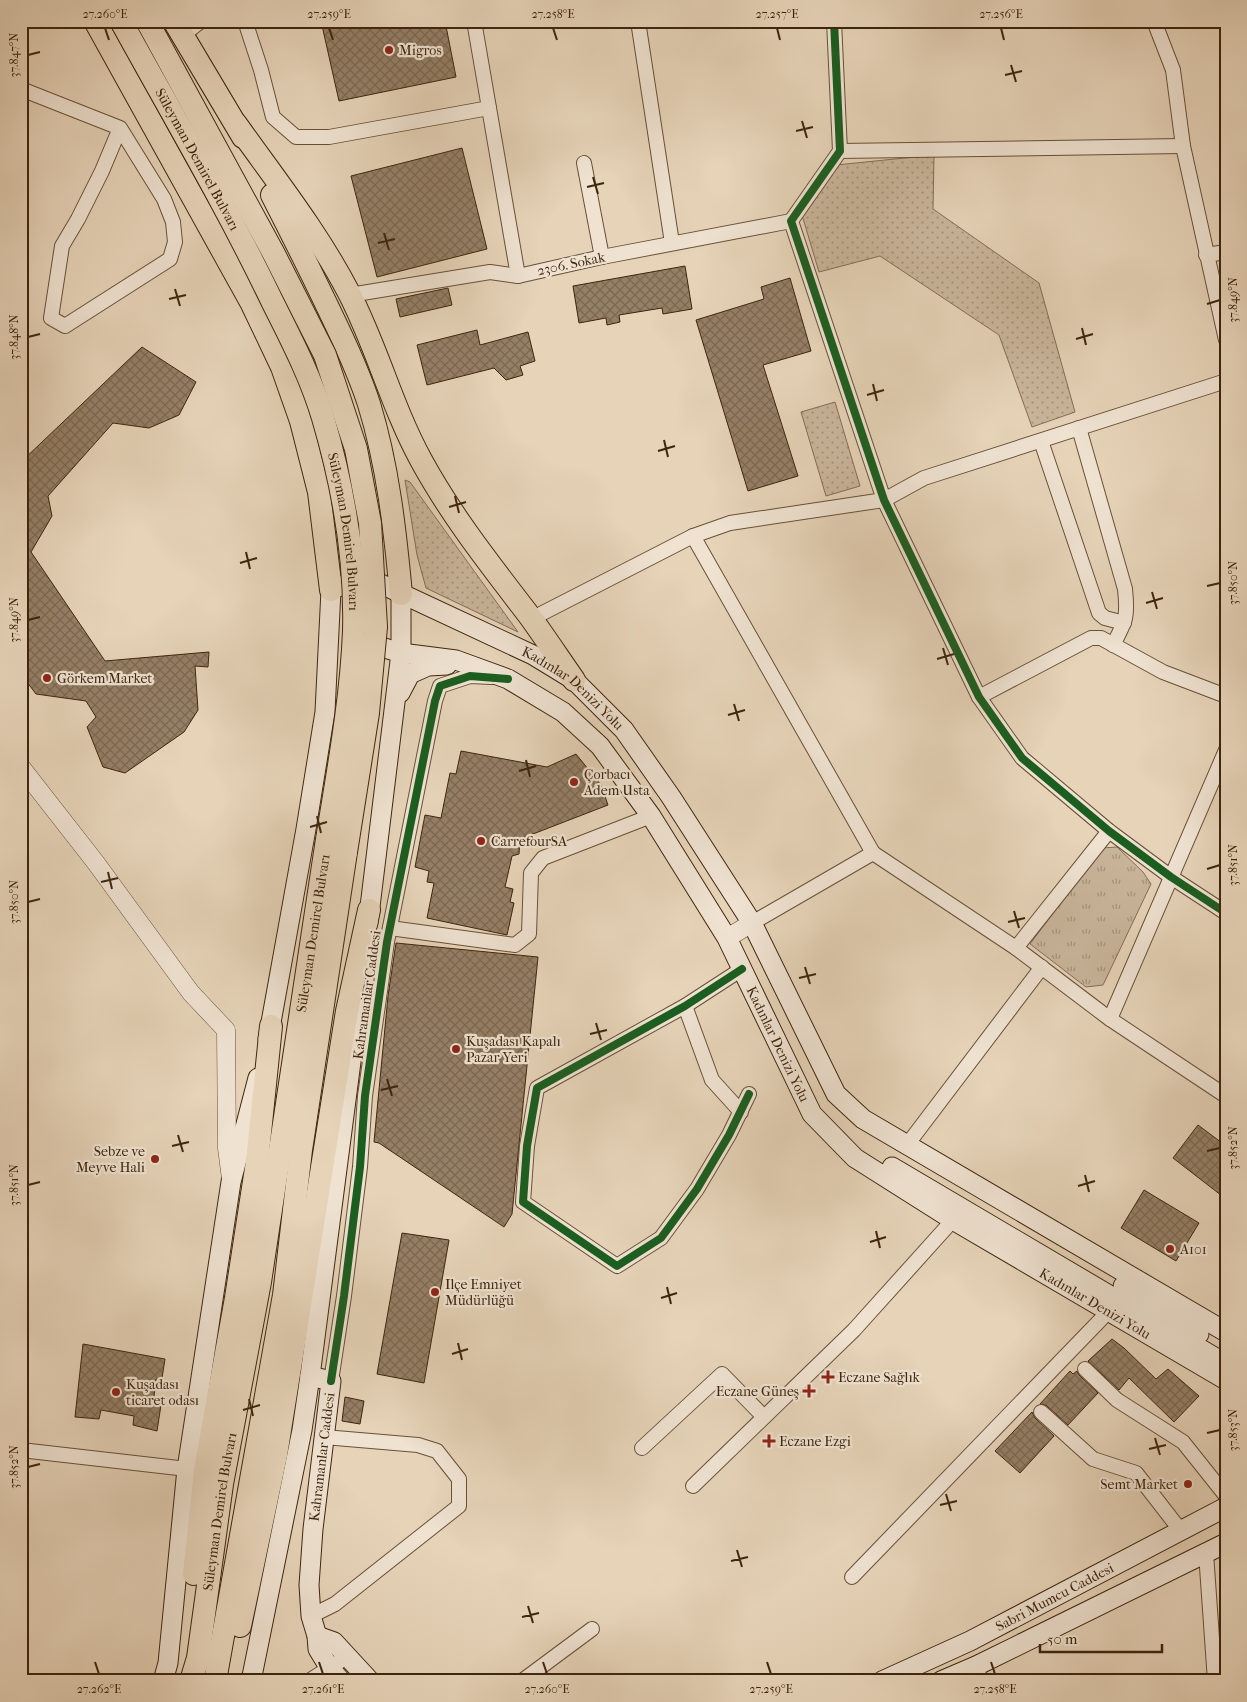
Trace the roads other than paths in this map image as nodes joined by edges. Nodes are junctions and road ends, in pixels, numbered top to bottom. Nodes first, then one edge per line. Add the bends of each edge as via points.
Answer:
1 (95, 21) edge
2 (120, 21) edge
3 (147, 21) edge
4 (201, 21) edge
5 (246, 21) edge
6 (474, 21) edge
7 (638, 21) edge
8 (834, 21) edge
9 (1154, 21) edge
10 (179, 28) edge
11 (21, 88) edge
12 (489, 108) junction
13 (236, 124) junction
14 (120, 128) junction
15 (1183, 146) junction
16 (840, 151) junction
17 (584, 163) dead end
18 (792, 221) junction
19 (672, 243) junction
20 (1226, 252) edge
21 (1206, 255) junction
22 (602, 257) junction
23 (518, 276) junction
24 (350, 296) junction
25 (1226, 340) edge
26 (1226, 381) edge
27 (1079, 428) junction
28 (1041, 441) junction
29 (387, 477) junction
30 (319, 492) junction
31 (884, 500) junction
32 (693, 536) junction
33 (331, 590) junction
34 (401, 594) junction
35 (531, 619) junction
36 (1124, 623) junction
37 (329, 638) junction
38 (1112, 645) junction
39 (402, 653) junction
40 (468, 665) junction
41 (508, 679) junction
42 (574, 680) junction
43 (1226, 696) edge
44 (979, 697) junction
45 (396, 703) junction
46 (1226, 750) edge
47 (21, 767) edge
48 (651, 816) junction
49 (1108, 831) junction
50 (336, 849) junction
51 (873, 853) junction
52 (1171, 877) junction
53 (369, 910) junction
54 (1226, 913) edge
55 (752, 923) junction
56 (390, 928) junction
57 (726, 938) junction
58 (1016, 948) junction
59 (1042, 968) junction
60 (742, 969) junction
61 (685, 1006) junction
62 (1110, 1019) junction
63 (272, 1026) junction
64 (749, 1094) dead end
65 (836, 1094) junction
66 (1226, 1096) edge
67 (741, 1112) junction
68 (812, 1114) junction
69 (907, 1145) junction
70 (231, 1182) junction
71 (952, 1220) junction
72 (1109, 1311) junction
73 (1226, 1332) edge
74 (1226, 1351) edge
75 (1226, 1364) edge
76 (1085, 1369) dead end
77 (310, 1376) junction
78 (1226, 1380) edge
79 (331, 1381) junction
80 (1041, 1412) dead end
81 (764, 1417) junction
82 (324, 1437) junction
83 (642, 1448) dead end
84 (21, 1450) edge
85 (187, 1469) junction
86 (693, 1486) dead end
87 (1226, 1496) edge
88 (1226, 1507) edge
89 (1181, 1531) junction
90 (1226, 1543) edge
91 (1206, 1552) junction
92 (852, 1577) dead end
93 (311, 1616) junction
94 (592, 1629) dead end
95 (317, 1636) junction
96 (348, 1656) junction
97 (333, 1672) edge
98 (978, 1673) edge
99 (163, 1681) edge
100 (180, 1681) edge
101 (190, 1681) edge
102 (215, 1681) edge
103 (227, 1681) edge
104 (251, 1681) edge
105 (309, 1681) edge
106 (370, 1681) edge
107 (522, 1681) edge
108 (882, 1681) edge
109 (941, 1681) edge
110 (1216, 1681) edge

1 - 30 highway via 252,304 282,367
2 - 50 highway, Süleyman Demirel Bulvarı, bridge via 254,264 300,358 323,417 351,558 354,630
3 - 50 highway, Süleyman Demirel Bulvarı, bridge via 325,355 356,449 370,523 376,626 368,713
4 - 10 street
5 - 12 street via 273,116 296,137 329,137
6 - 12 street
7 - 19 street
8 - 16 street
9 - 15 street via 1172,70
10 - 13 highway
11 - 14 street
12 - 23 street
13 - 24 highway via 329,255
13 - 29 highway via 350,353 369,404
14 - 14 street via 102,171 62,246 51,318 65,326 170,259 175,242 173,222 164,199
15 - 16 street
15 - 21 street
16 - 18 street
17 - 22 street
18 - 19 street, 2306. Sokak
18 - 31 street
19 - 22 street, 2306. Sokak
20 - 21 street
21 - 25 street
22 - 23 street, 2306. Sokak
23 - 24 street, 2306. Sokak via 490,272
24 - 35 highway via 420,460 446,504
26 - 27 street
27 - 28 street
27 - 36 street via 1125,589 1127,609
28 - 31 street via 924,478
28 - 36 street via 1099,613
29 - 30 highway via 373,502 360,507 336,506
29 - 34 highway
30 - 33 highway
31 - 32 street via 730,523
31 - 44 street
32 - 35 street
32 - 51 street
33 - 34 main road, Kadınlar Denizi Yolu via 344,584 367,582 381,584
33 - 37 main road
34 - 39 main road
34 - 42 main road, Kadınlar Denizi Yolu via 533,655
35 - 42 highway
36 - 38 street
37 - 39 main road, Kadınlar Denizi Yolu via 366,641
37 - 63 main road via 323,721
38 - 43 street via 1164,672
38 - 44 street via 1101,638 1090,638
39 - 40 main road, Kadınlar Denizi Yolu via 456,660
39 - 45 main road
40 - 41 main road, Kadınlar Denizi Yolu
40 - 45 main road via 428,666 410,674
41 - 48 main road, Kadınlar Denizi Yolu via 563,712 600,746
41 - 56 street, Kahramanlar Caddesi via 470,676 440,686
42 - 55 main road, Kadınlar Denizi Yolu via 624,730
44 - 49 street via 1022,758
45 - 53 main road
46 - 52 street
47 - 70 street via 191,993 226,1030 227,1148
48 - 56 street via 542,858 531,873 529,934 515,945
48 - 57 main road, Kadınlar Denizi Yolu
49 - 52 street
49 - 58 street
50 - 101 highway, Süleyman Demirel Bulvarı via 222,1484 198,1658
50 - 102 highway, Süleyman Demirel Bulvarı via 284,1295
51 - 55 street
51 - 58 street
52 - 54 street
52 - 62 street
53 - 77 main road
53 - 103 highway via 346,1021 276,1455
55 - 57 street
55 - 65 main road, Kadınlar Denizi Yolu
56 - 79 street, Kahramanlar Caddesi via 365,1096 360,1167
57 - 60 main road, Kadınlar Denizi Yolu
58 - 59 street
59 - 62 street
59 - 69 street
60 - 61 street
60 - 68 main road, Kadınlar Denizi Yolu
61 - 67 street via 712,1080
61 - 67 street via 538,1088 527,1146 523,1202 617,1266 661,1238 697,1189
62 - 66 street
63 - 70 main road
63 - 100 highway via 257,1162 205,1470 186,1657
64 - 67 street
65 - 69 main road, Kadınlar Denizi Yolu via 863,1119
65 - 74 main road via 859,1125 935,1176
68 - 71 main road, Kadınlar Denizi Yolu via 855,1158
68 - 75 main road via 888,1165
69 - 73 main road, Kadınlar Denizi Yolu
70 - 85 main road
71 - 72 main road, Kadınlar Denizi Yolu
71 - 81 street via 854,1330
72 - 78 main road, Kadınlar Denizi Yolu
72 - 92 street
76 - 87 street via 1117,1400 1183,1442
77 - 79 main road
77 - 104 main road
79 - 82 main road, Kahramanlar Caddesi
80 - 89 street via 1093,1459 1136,1473
81 - 83 street via 722,1374
81 - 86 street
82 - 93 main road, Kahramanlar Caddesi via 313,1529 309,1585
82 - 93 street via 418,1445 438,1451 459,1479 459,1506 335,1604
84 - 85 street
85 - 99 main road via 168,1663
88 - 89 main road, Sabri Mumcu Caddesi
89 - 108 main road, Sabri Mumcu Caddesi via 970,1641
90 - 91 main road, Sabri Mumcu Caddesi
91 - 98 main road, Sabri Mumcu Caddesi
91 - 110 street
93 - 95 main road, Kahramanlar Caddesi
94 - 107 street
95 - 96 main road via 334,1642
95 - 97 main road, Kahramanlar Caddesi via 318,1649
96 - 97 street
96 - 106 main road
97 - 105 street
98 - 109 main road, Sabri Mumcu Caddesi

